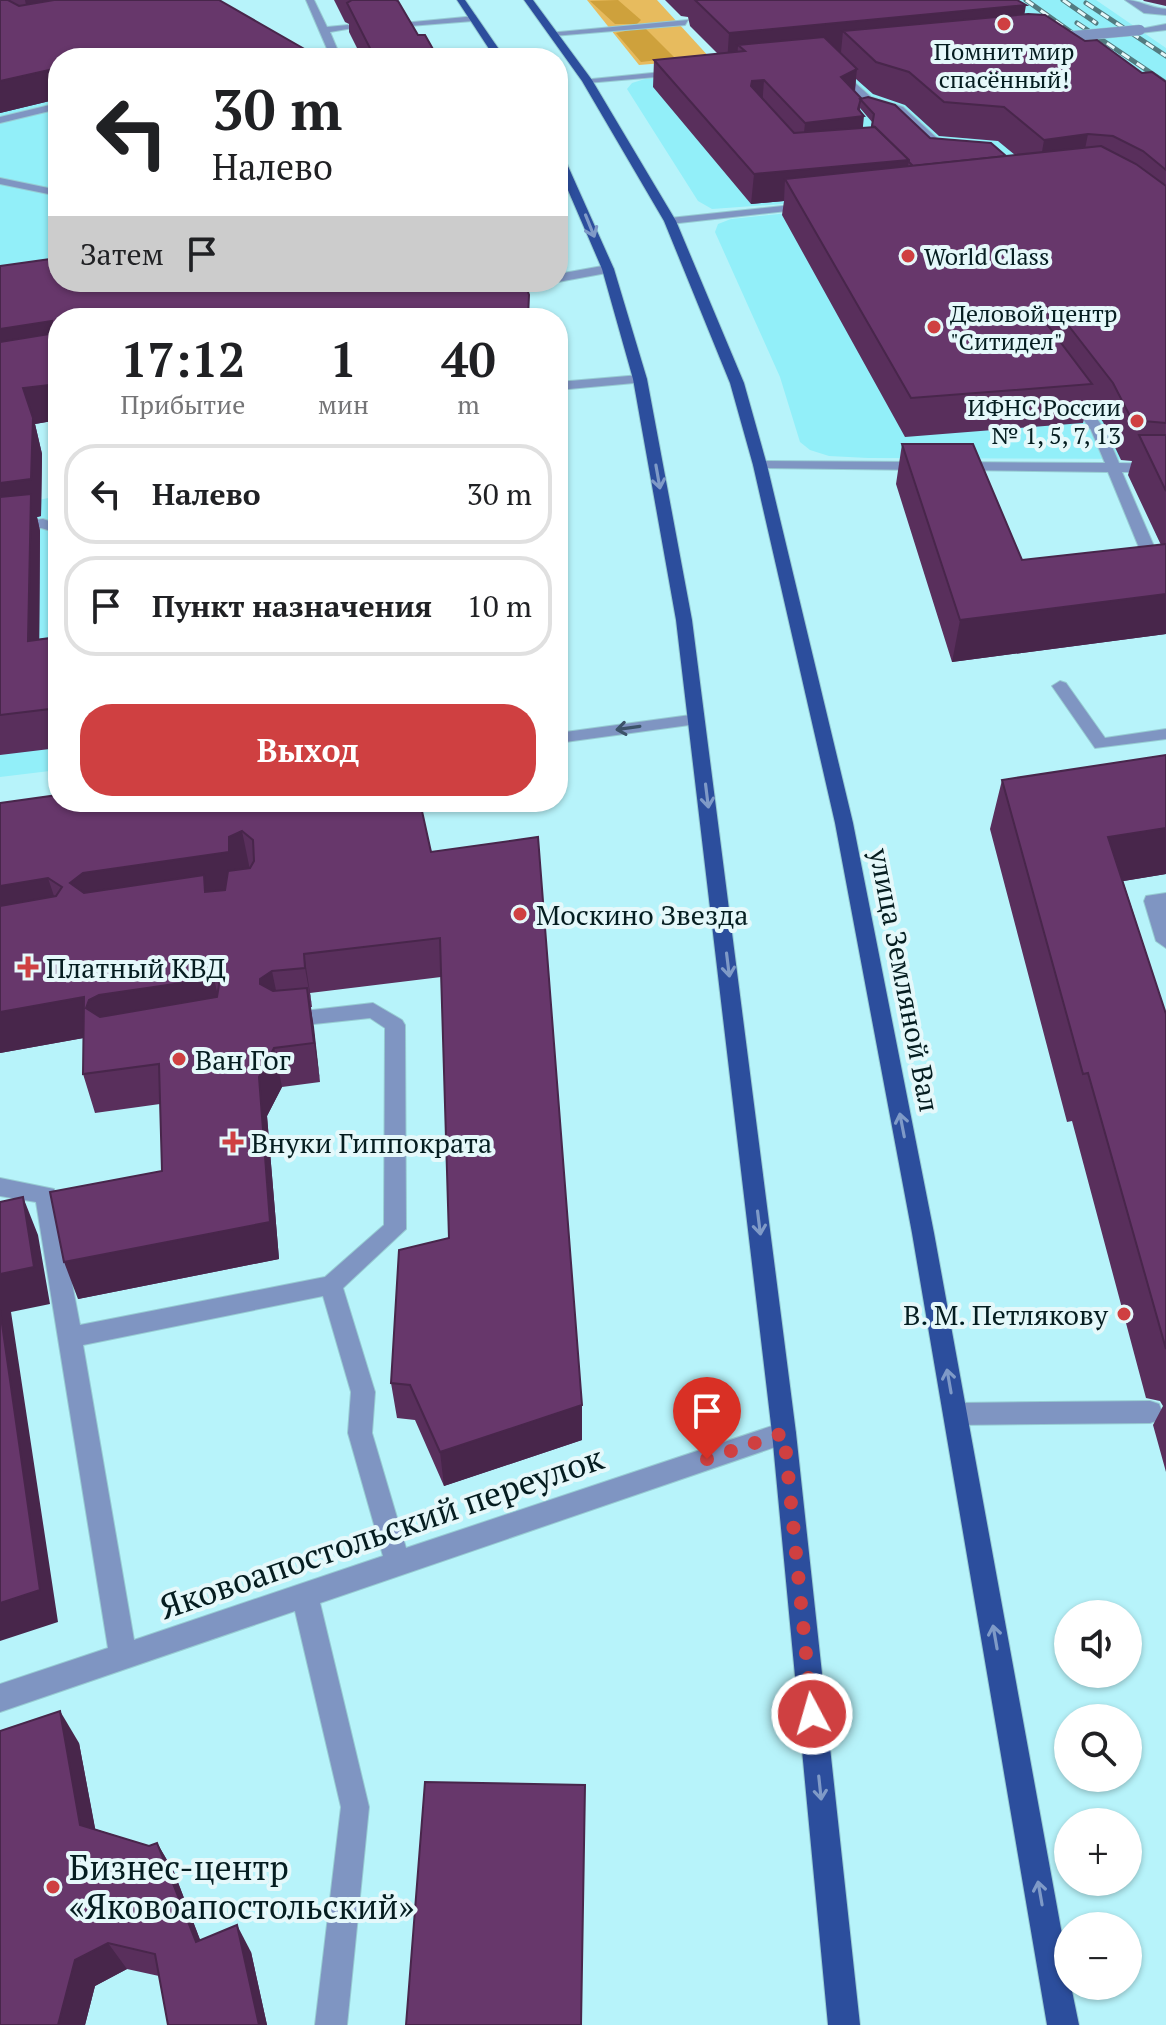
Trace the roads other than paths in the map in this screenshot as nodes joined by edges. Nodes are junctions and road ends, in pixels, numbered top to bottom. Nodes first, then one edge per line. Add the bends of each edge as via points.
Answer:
1 (310, 0) edge
2 (461, 0) edge
3 (528, 0) edge
4 (1129, 0) edge
5 (1166, 12) edge
6 (473, 18) junction
7 (685, 22) dead end
8 (397, 24) edge
9 (1166, 27) edge
10 (348, 28) edge
11 (324, 30) junction
12 (553, 33) junction
13 (1042, 39) edge
14 (332, 48) edge
15 (493, 48) edge
16 (564, 48) edge
17 (568, 54) edge
18 (826, 59) edge
19 (688, 71) edge
20 (587, 80) junction
21 (48, 108) edge
22 (0, 120) edge
23 (965, 144) edge
24 (568, 178) edge
25 (0, 181) edge
26 (48, 193) edge
27 (830, 204) edge
28 (670, 221) junction
29 (608, 269) junction
30 (568, 276) edge
31 (1057, 373) edge
32 (640, 379) junction
33 (568, 385) edge
34 (760, 465) junction
35 (1112, 467) junction
36 (1166, 468) edge
37 (48, 525) edge
38 (0, 528) edge
39 (1155, 567) edge
40 (1060, 686) dead end
41 (698, 719) junction
42 (1166, 734) edge
43 (568, 737) edge
44 (1166, 899) edge
45 (1166, 941) edge
46 (280, 1020) edge
47 (0, 1187) edge
48 (331, 1285) junction
49 (70, 1337) junction
50 (1150, 1412) dead end
51 (955, 1414) junction
52 (784, 1433) junction
53 (398, 1564) junction
54 (305, 1595) junction
55 (123, 1657) junction
56 (0, 1698) edge
57 (331, 2025) edge
58 (844, 2025) edge
59 (1063, 2025) edge

1 - 11 street
2 - 6 main road
3 - 12 main road, улица Земляной Вал
4 - 5 street via 1147,11
6 - 8 street
6 - 15 main road
7 - 12 street
9 - 13 street, bridge
10 - 11 street
11 - 14 street
12 - 16 main road, улица Земляной Вал
17 - 20 main road, улица Земляной Вал
18 - 23 street via 862,100 899,109 935,142
19 - 20 street
20 - 28 main road, улица Земляной Вал
21 - 22 street
24 -> 29 main road
25 - 26 street
27 - 28 street
28 - 34 main road, улица Земляной Вал via 737,383
29 - 30 street
29 - 32 main road
31 - 35 street via 1098,430
32 - 33 street
32 -> 41 main road
34 - 35 street
51 -> 34 main road, улица Земляной Вал via 844,823
35 - 36 street
35 - 39 street
37 - 38 street
40 - 42 street via 1101,744
41 -> 43 street
41 -> 52 main road
44 - 45 street via 1153,901
46 - 48 street via 373,1010 395,1025 395,1229
47 - 49 street via 46,1195
48 - 49 street
48 - 53 street via 363,1392 360,1433
49 - 55 street
50 - 51 street
59 -> 51 main road, улица Земляной Вал
52 - 53 street, Яковоапостольский переулок
52 -> 58 main road
53 - 54 street, Яковоапостольский переулок
54 - 55 street, Яковоапостольский переулок
54 - 57 street via 355,1807
55 - 56 street, Яковоапостольский переулок

